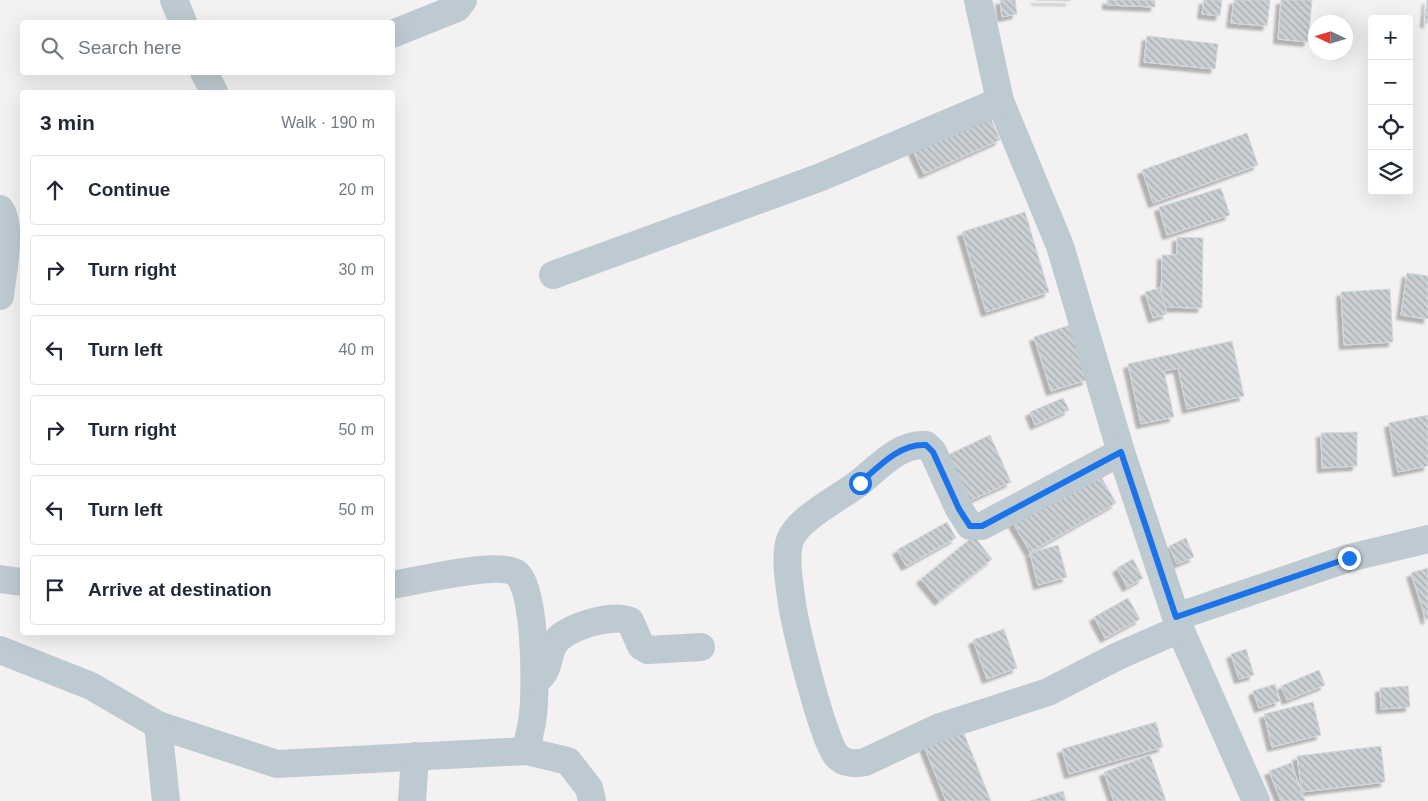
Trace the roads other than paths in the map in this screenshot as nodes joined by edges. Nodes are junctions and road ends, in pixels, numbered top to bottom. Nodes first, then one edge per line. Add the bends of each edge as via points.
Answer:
1 (174, 0) edge
2 (463, 0) edge
3 (978, 0) edge
4 (182, 20) edge
5 (395, 33) edge
6 (206, 75) edge
7 (213, 90) edge
8 (1000, 101) junction
9 (0, 209) edge
10 (553, 275) dead end
11 (0, 296) edge
12 (1121, 452) junction
13 (1428, 539) edge
14 (0, 579) edge
15 (20, 582) edge
16 (395, 584) edge
17 (1178, 623) junction
18 (701, 647) dead end
19 (0, 650) edge
20 (535, 680) junction
21 (158, 724) junction
22 (526, 751) junction
23 (415, 756) junction
24 (166, 801) edge
25 (412, 801) edge
26 (592, 801) edge
27 (1256, 801) edge

1 - 4 street
2 - 5 street via 457,8
3 - 8 street
6 - 7 street
8 - 10 street via 821,177
8 - 12 street via 1060,246
9 - 11 street via 7,230
12 - 17 street
12 - 17 street via 982,526 970,526 933,452 926,445 917,444 889,457 860,483 804,522 790,540 788,563 792,606 825,734 841,760 856,764 865,762 940,727 1048,692
13 - 17 street via 1349,558
14 - 15 street
16 - 20 street via 491,568 516,573 524,581 528,598
17 - 27 street
18 - 20 street via 648,650 640,646 630,621 623,618 597,621 560,637 554,644 545,672
19 - 21 street via 91,686
20 - 22 street
21 - 23 street via 277,764
21 - 24 street
22 - 23 street
22 - 26 street via 568,761 589,788
23 - 25 street

